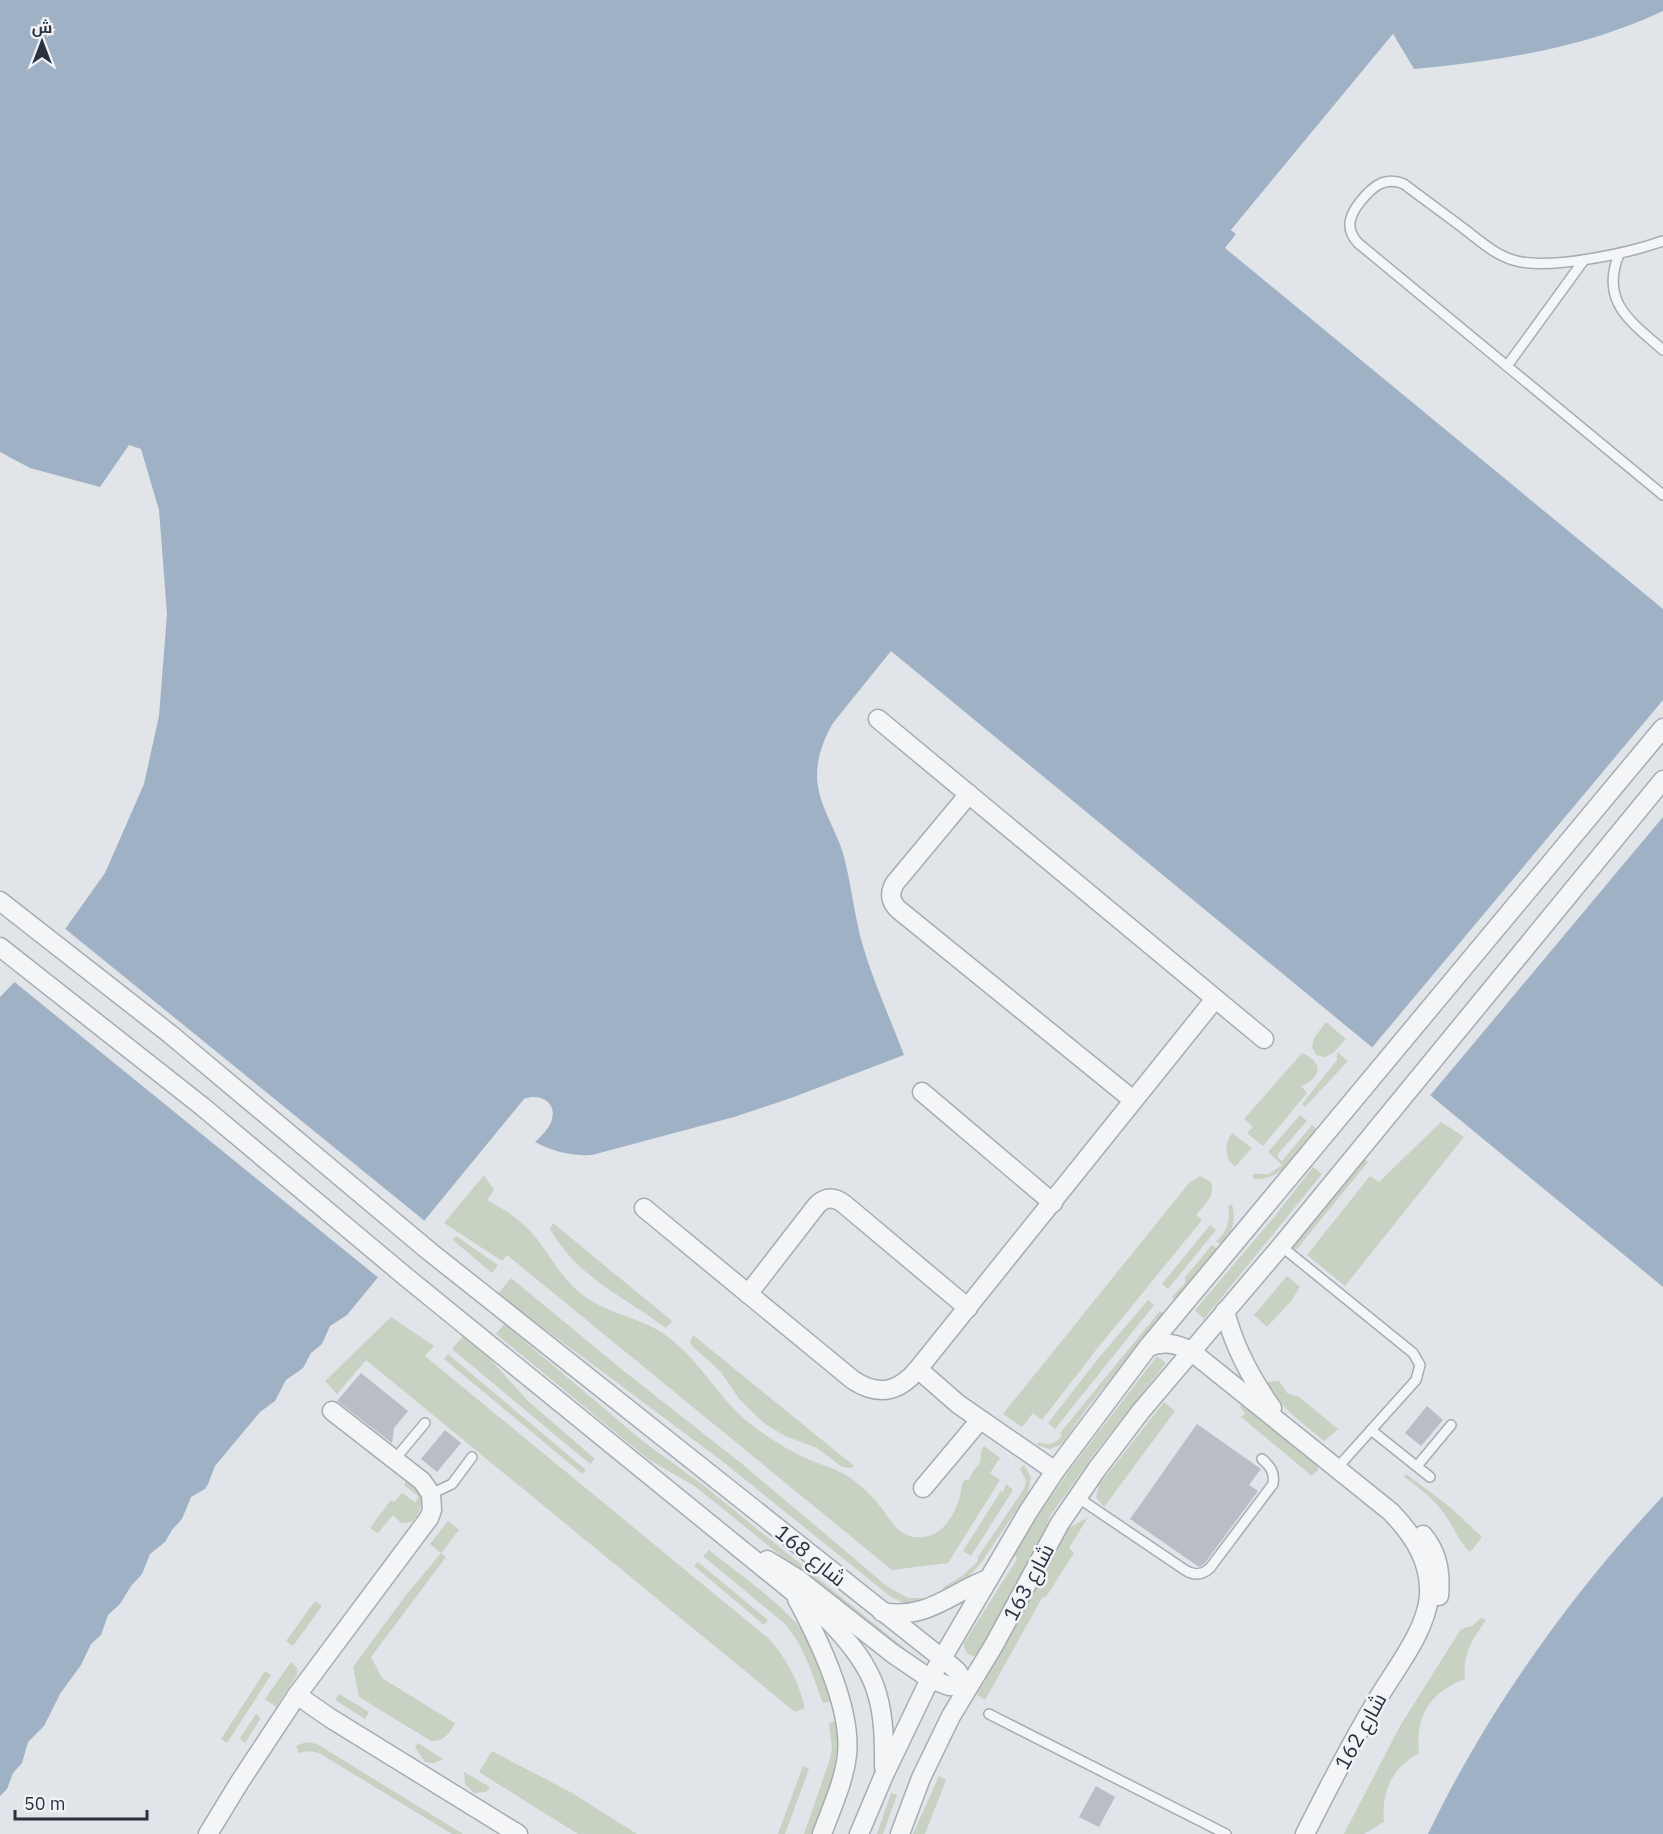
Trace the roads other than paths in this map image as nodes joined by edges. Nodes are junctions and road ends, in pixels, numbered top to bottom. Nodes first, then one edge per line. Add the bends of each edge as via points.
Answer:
1 (1663, 241) edge
2 (1619, 254) junction
3 (1584, 260) junction
4 (1663, 350) edge
5 (1508, 366) junction
6 (1663, 495) edge
7 (878, 719) dead end
8 (1663, 728) edge
9 (1663, 780) edge
10 (969, 794) junction
11 (3, 904) edge
12 (0, 946) edge
13 (1215, 999) junction
14 (1264, 1039) dead end
15 (922, 1092) dead end
16 (1133, 1100) junction
17 (1053, 1203) junction
18 (644, 1208) dead end
19 (1281, 1246) junction
20 (748, 1293) junction
21 (968, 1308) junction
22 (1225, 1311) junction
23 (1148, 1347) junction
24 (1192, 1352) junction
25 (918, 1370) junction
26 (332, 1411) dead end
27 (980, 1420) junction
28 (425, 1423) dead end
29 (1451, 1425) dead end
30 (1287, 1428) junction
31 (1371, 1430) junction
32 (472, 1457) dead end
33 (395, 1459) junction
34 (1262, 1459) dead end
35 (1416, 1466) junction
36 (1338, 1468) junction
37 (1055, 1471) junction
38 (1430, 1477) dead end
39 (923, 1488) dead end
40 (431, 1494) junction
41 (1077, 1497) junction
42 (731, 1543) junction
43 (988, 1579) junction
44 (793, 1593) junction
45 (882, 1612) junction
46 (941, 1658) junction
47 (930, 1679) junction
48 (968, 1687) junction
49 (297, 1695) junction
50 (989, 1714) dead end
51 (884, 1775) junction
52 (208, 1834) edge
53 (518, 1834) edge
54 (822, 1834) edge
55 (859, 1834) edge
56 (900, 1834) edge
57 (1226, 1834) edge
58 (1305, 1834) edge

1 - 2 lane
2 - 3 lane
2 - 4 lane via 1612,279 1618,305
3 - 5 lane
3 - 5 lane via 1539,264 1501,255 1397,181 1375,185 1352,213 1350,232 1358,243
5 - 6 lane
7 - 10 street
8 - 23 street, شارع 163
9 - 19 street, شارع 163
10 - 13 street
10 - 16 street via 895,883 892,903
11 - 45 street, شارع 168 via 170,1034 429,1251
12 - 42 street, شارع 168 via 203,1107
13 - 14 street
13 - 16 street
15 - 17 street
16 - 17 street
17 - 21 street
18 - 20 street
19 - 22 street, شارع 163
19 - 31 lane via 1419,1360 1419,1376
20 - 21 street via 821,1201 831,1198 844,1204
20 - 25 street via 861,1385 879,1390 896,1388
21 - 25 street
22 - 24 street, شارع 163
22 - 30 street, شارع 162 via 1244,1364
23 - 24 street, شارع 162 via 1175,1344
23 - 37 street, شارع 163
24 - 30 street, شارع 162
24 - 41 street, شارع 163 via 1141,1411
25 - 27 street
26 - 33 street
27 - 37 street
27 - 39 street
28 - 33 lane
29 - 35 lane
30 - 36 street, شارع 162
31 - 35 lane
31 - 36 lane
32 - 40 lane via 452,1484
33 - 40 street via 422,1481
34 - 41 lane via 1274,1474 1273,1484 1210,1568 1201,1574 1185,1570
35 - 38 lane
36 - 58 street, شارع 162 via 1391,1512 1413,1537 1426,1567 1429,1599 1420,1630 1359,1730
37 - 43 street, شارع 163
40 - 49 street via 432,1510 425,1525
41 - 48 street, شارع 163
42 - 44 street, شارع 168
42 - 47 street, شارع 168 via 798,1579
43 - 45 street, شارع 163 via 924,1611
43 - 46 street, شارع 163
44 - 51 street, شارع 168 via 829,1621 868,1668 881,1712
44 - 54 street via 826,1662 847,1732 845,1767
45 - 46 street, شارع 168
46 - 47 street, شارع 163
46 - 48 street, شارع 168
47 - 48 street, شارع 168
47 - 51 street, شارع 163
48 - 56 street, شارع 163 via 935,1746
49 - 52 street
49 - 53 street
50 - 57 lane
51 - 55 street, شارع 163

